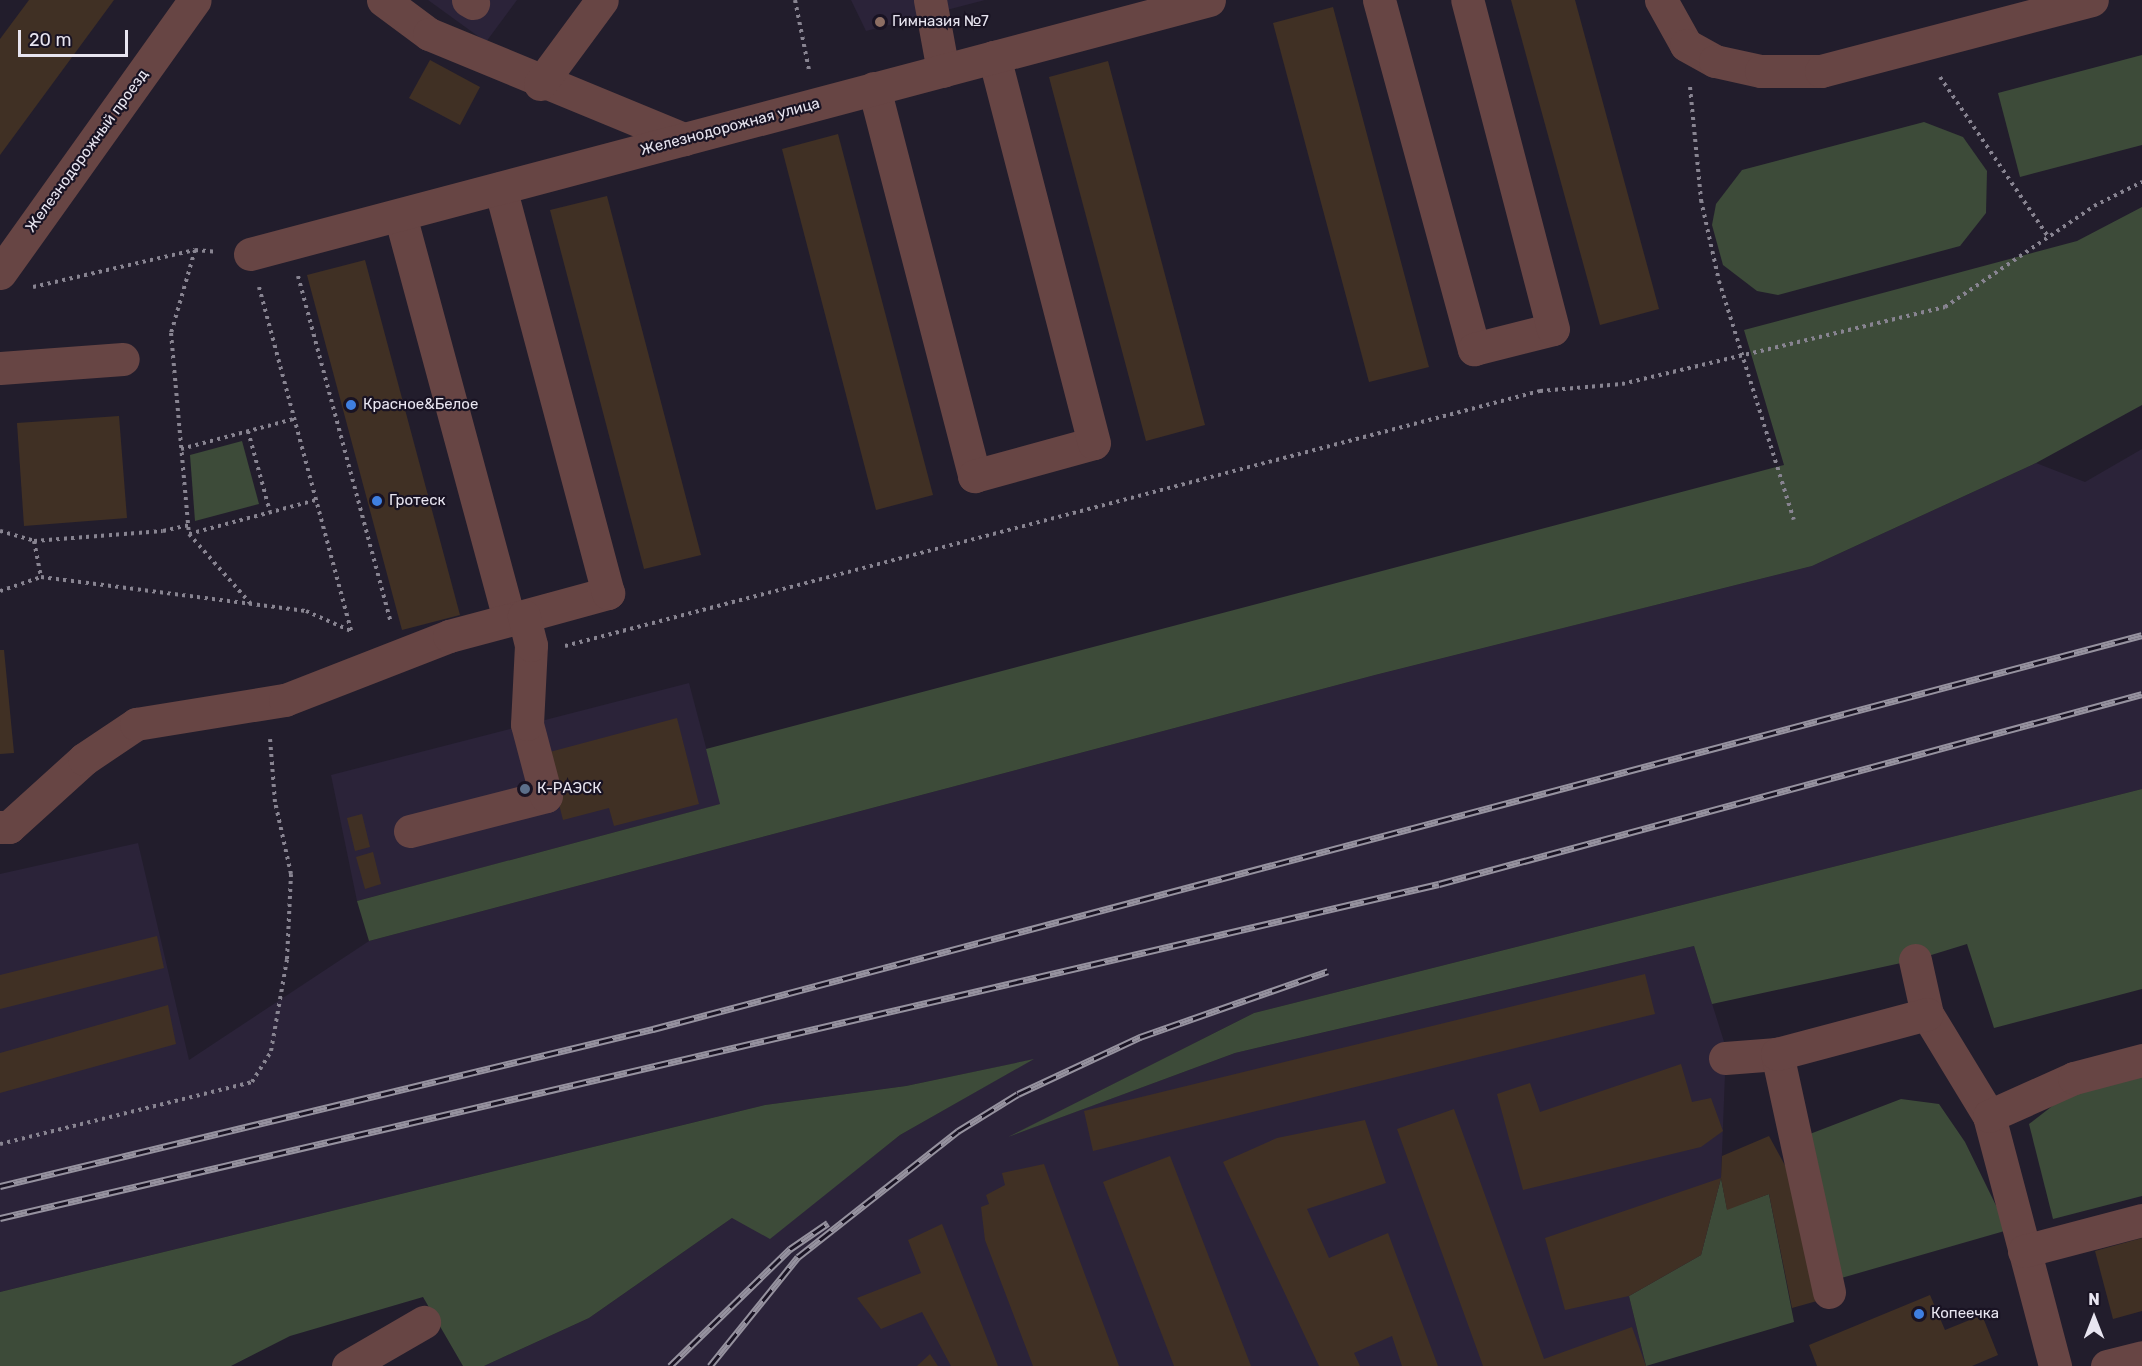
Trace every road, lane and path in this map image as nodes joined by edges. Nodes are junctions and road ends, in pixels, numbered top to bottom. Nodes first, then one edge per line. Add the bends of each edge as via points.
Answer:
1 (195, 0) edge
2 (383, 0) edge
3 (602, 0) edge
4 (795, 0) edge
5 (930, 0) edge
6 (1209, 0) edge
7 (1379, 0) edge
8 (1467, 0) edge
9 (1661, 0) edge
10 (2092, 0) edge
11 (2032, 7) edge
12 (1919, 44) junction
13 (1686, 45) junction
14 (994, 57) junction
15 (943, 71) junction
16 (540, 84) junction
17 (874, 88) junction
18 (815, 104) junction
19 (684, 139) junction
20 (2142, 182) edge
21 (500, 188) junction
22 (400, 215) junction
23 (2049, 238) junction
24 (290, 244) junction
25 (195, 250) junction
26 (250, 254) junction
27 (11, 281) edge
28 (1742, 358) junction
29 (123, 359) dead end
30 (0, 368) edge
31 (294, 419) junction
32 (248, 431) junction
33 (181, 449) junction
34 (316, 500) junction
35 (270, 512) junction
36 (1794, 520) dead end
37 (188, 525) junction
38 (0, 531) edge
39 (189, 534) junction
40 (34, 541) junction
41 (40, 577) junction
42 (0, 591) edge
43 (252, 604) junction
44 (521, 627) junction
45 (351, 631) junction
46 (399, 651) junction
47 (285, 700) junction
48 (0, 827) edge
49 (410, 831) dead end
50 (1915, 960) dead end
51 (1927, 1014) junction
52 (1777, 1054) junction
53 (1725, 1058) dead end
54 (2142, 1060) edge
55 (1989, 1116) junction
56 (0, 1144) edge
57 (2142, 1220) edge
58 (2024, 1251) junction
59 (1829, 1292) dead end
60 (424, 1322) dead end
61 (2142, 1357) edge
62 (369, 1361) edge
63 (2055, 1366) edge
64 (2107, 1366) edge

1 - 27 street, Железнодорожный проезд
2 - 16 street via 429,34
3 - 16 street
4 - 18 path
5 - 15 street
6 - 14 street, Железнодорожная улица
7 - 8 street via 1474,349 1553,328
9 - 13 street
10 - 11 street
11 - 12 street
12 - 13 street via 1821,71 1761,71 1715,61
12 - 23 path
13 - 28 path via 1701,201
14 - 15 street, Железнодорожная улица
14 - 17 street via 1094,443 974,476
15 - 17 street, Железнодорожная улица
16 - 19 street
17 - 18 street, Железнодорожная улица
18 - 19 street, Железнодорожная улица
19 - 21 street, Железнодорожная улица
20 - 23 path via 2094,206
21 - 22 street, Железнодорожная улица
21 - 44 street via 608,593
22 - 24 street, Железнодорожная улица
22 - 44 street
23 - 28 path via 1945,307
24 - 26 street, Железнодорожная улица
24 - 46 path
25 - 26 path
25 - 27 path
25 - 33 path via 171,333
26 - 31 path
28 - 36 path
28 - 44 path via 1622,384 1540,391 571,646
29 - 30 street
31 - 32 path
31 - 34 path
32 - 33 path
32 - 35 path
33 - 37 path
34 - 35 path
34 - 45 path
35 - 39 path
37 - 39 path
37 - 40 path via 163,531
38 - 40 path
39 - 43 path
40 - 41 path
41 - 42 path
41 - 43 path
43 - 45 path via 306,611
44 - 46 street via 449,636
44 - 49 street via 527,724 546,796
45 - 46 path
46 - 47 street
47 - 48 street via 136,724 84,759 9,827
47 - 56 path via 269,732 275,802 291,874 287,959 271,1051 252,1082
50 - 51 street
51 - 52 street
51 - 55 street
52 - 53 street
52 - 59 street
54 - 55 street via 2074,1078
55 - 58 street
57 - 58 street
58 - 63 street
60 - 62 street
61 - 64 street

